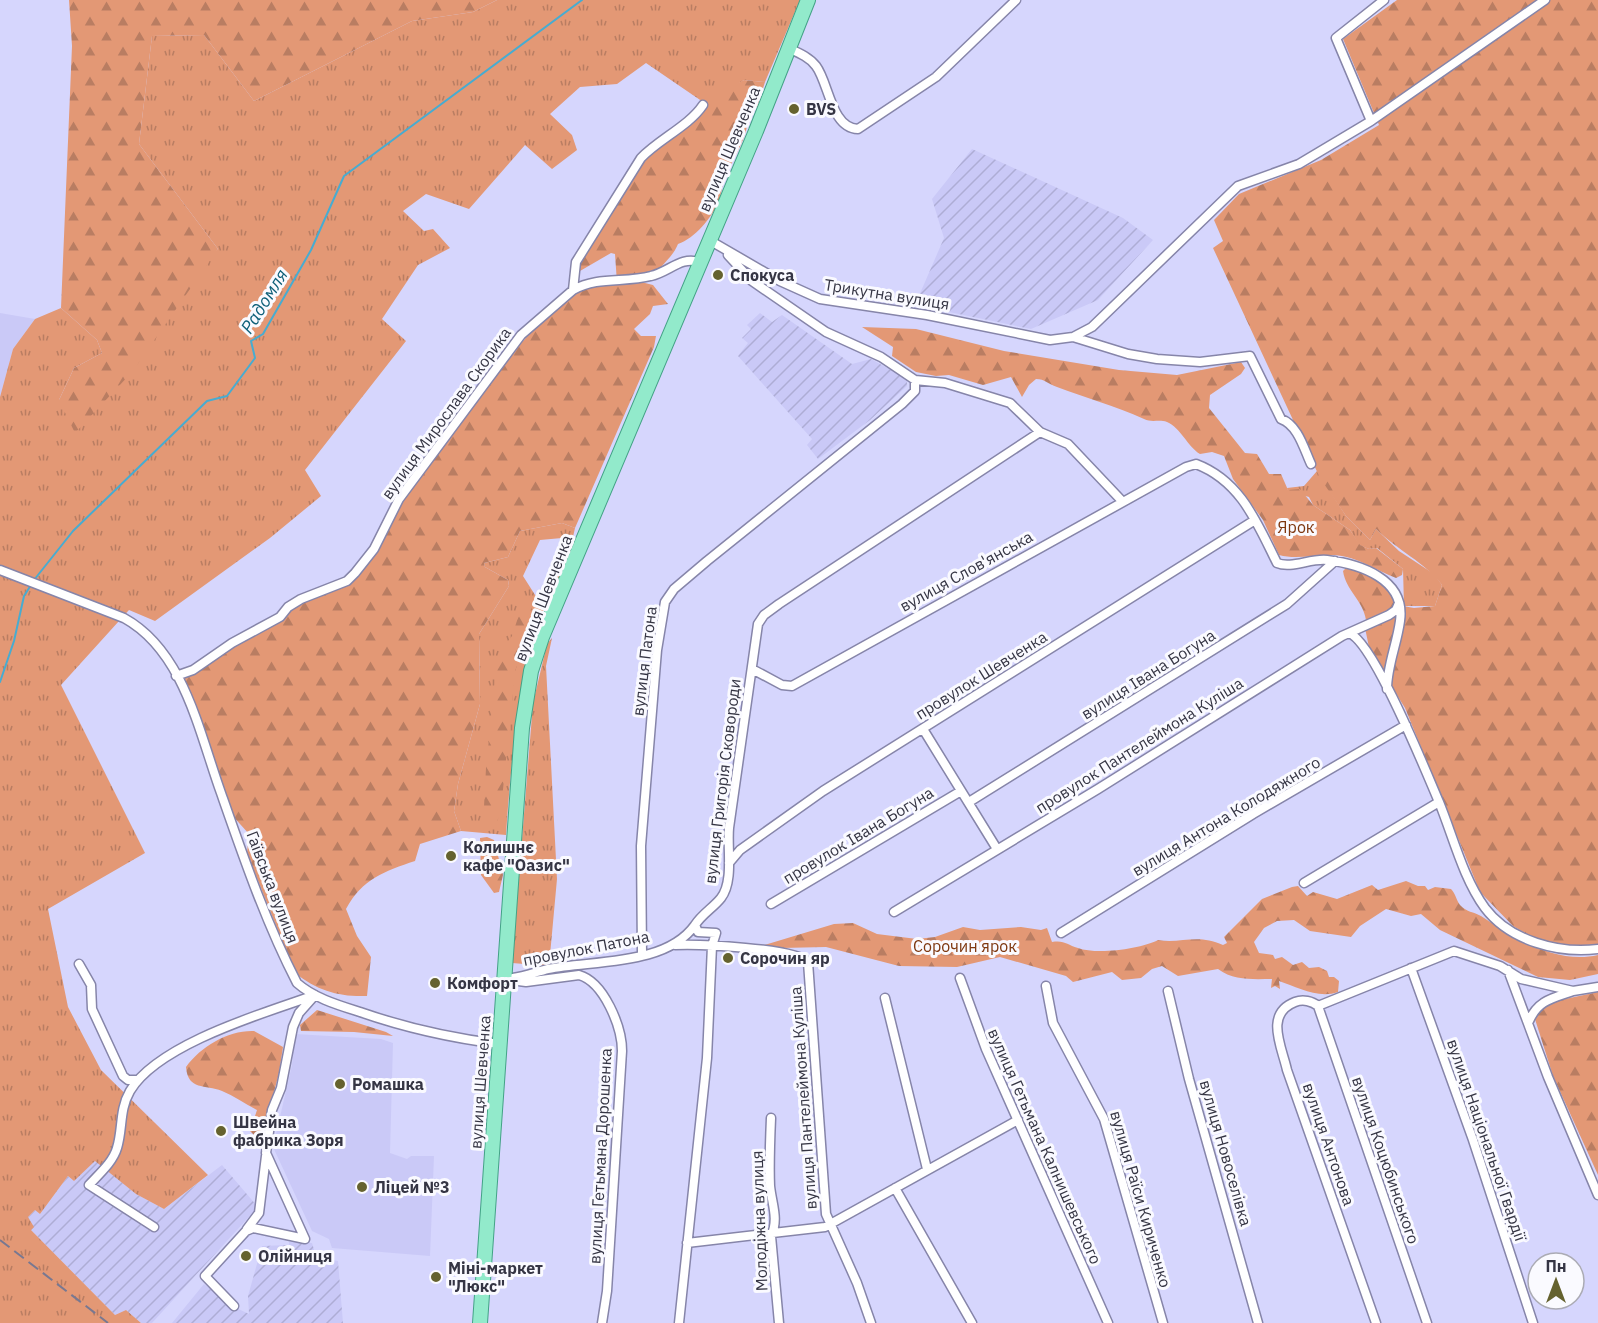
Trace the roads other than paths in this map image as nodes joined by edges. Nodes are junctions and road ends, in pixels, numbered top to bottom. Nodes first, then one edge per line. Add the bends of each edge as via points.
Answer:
1 (808, 0) edge
2 (1016, 0) edge
3 (1384, 0) edge
4 (1545, 0) edge
5 (788, 48) junction
6 (703, 105) dead end
7 (1371, 121) junction
8 (709, 240) junction
9 (699, 262) junction
10 (573, 290) junction
11 (1073, 337) junction
12 (915, 380) junction
13 (1040, 432) junction
14 (1311, 464) dead end
15 (1122, 501) junction
16 (1255, 520) junction
17 (1335, 561) junction
18 (0, 570) edge
19 (1399, 603) junction
20 (1349, 633) junction
21 (752, 669) junction
22 (176, 676) junction
23 (1387, 689) junction
24 (1406, 725) junction
25 (923, 729) junction
26 (960, 791) junction
27 (969, 802) junction
28 (1439, 802) junction
29 (997, 849) junction
30 (729, 864) junction
31 (1304, 883) dead end
32 (771, 904) dead end
33 (894, 912) dead end
34 (695, 925) junction
35 (716, 933) junction
36 (1061, 933) dead end
37 (675, 945) junction
38 (712, 946) junction
39 (750, 949) junction
40 (1598, 949) edge
41 (642, 954) junction
42 (79, 964) dead end
43 (1411, 968) junction
44 (504, 970) junction
45 (1508, 970) junction
46 (960, 978) dead end
47 (1046, 986) dead end
48 (1598, 987) edge
49 (1168, 991) dead end
50 (1573, 991) junction
51 (315, 995) junction
52 (885, 998) dead end
53 (1318, 1006) junction
54 (1529, 1020) junction
55 (499, 1044) junction
56 (137, 1080) junction
57 (771, 1118) dead end
58 (1018, 1120) junction
59 (266, 1153) junction
60 (927, 1169) junction
61 (895, 1188) junction
62 (1598, 1195) edge
63 (829, 1223) junction
64 (154, 1227) dead end
65 (246, 1231) junction
66 (775, 1231) junction
67 (687, 1243) junction
68 (234, 1305) dead end
69 (480, 1323) edge
70 (602, 1323) edge
71 (679, 1323) edge
72 (779, 1323) edge
73 (871, 1323) edge
74 (972, 1323) edge
75 (1108, 1323) edge
76 (1163, 1323) edge
77 (1258, 1323) edge
78 (1376, 1323) edge
79 (1427, 1323) edge
80 (1533, 1323) edge

1 - 5 main road, вулиця Шевченка
2 - 5 street via 936,77 858,129 838,114 817,67
3 - 7 street via 1336,38
4 - 7 street, Трикутна вулиця
5 - 8 main road, вулиця Шевченка
6 - 10 street via 641,158 576,262
7 - 11 street, Трикутна вулиця via 1299,164 1238,186 1092,327
8 - 9 main road, вулиця Шевченка
8 - 11 street, Трикутна вулиця via 813,297 1036,338
8 - 12 street via 752,281 826,332 881,357
9 - 10 street, вулиця Мирослава Скорика via 684,260 652,276 590,282
9 - 44 main road, вулиця Шевченка via 531,671 522,728
10 - 22 street, вулиця Мирослава Скорика via 521,335 399,499 374,549 347,581 301,599 280,617 193,670
11 - 14 street, Трикутна вулиця via 1156,359 1200,362 1250,356 1281,419 1290,422
12 - 13 street via 945,383 1003,399
12 - 41 street, вулиця Патона via 915,391 902,404 775,504 668,597 659,633 641,846
13 - 15 street via 1068,444
13 - 21 street, вулиця Григорія Сковороди via 766,613 757,627
15 - 16 street, вулиця Слов'янська via 1196,464 1229,484
15 - 21 street, вулиця Слов'янська via 792,686
16 - 17 street via 1280,564
16 - 25 street, провулок Шевченка
17 - 19 street via 1384,579
17 - 27 street, вулиця Івана Богуна via 1287,604
18 - 22 street, Гаївська вулиця via 124,618 153,639
19 - 20 street, провулок Пантелеймона Куліша via 1389,615
19 - 23 street via 1400,620
20 - 23 street via 1364,644
20 - 29 street, провулок Пантелеймона Куліша
21 - 30 street, вулиця Григорія Сковороди via 729,828
22 - 51 street, Гаївська вулиця via 193,710 288,966 297,983
23 - 24 street
24 - 28 street
24 - 36 street, вулиця Антона Колодяжного
25 - 26 street
25 - 30 street, провулок Шевченка via 823,791 740,850
26 - 27 street
26 - 32 street, провулок Івана Богуна
27 - 29 street
28 - 31 street
28 - 40 street via 1476,890 1494,918 1547,947
29 - 33 street, провулок Пантелеймона Куліша
30 - 34 street, вулиця Григорія Сковороди via 722,896
34 - 35 street via 698,932
34 - 37 street, провулок Патона
35 - 38 street
35 - 39 street via 728,942
37 - 38 street, провулок Патона
37 - 41 street, провулок Патона
38 - 39 street, вулиця Пантелеймона Куліша
38 - 67 street via 706,1066
39 - 63 street, вулиця Пантелеймона Куліша via 798,955 808,962 821,1176
41 - 44 street, провулок Патона via 606,963
42 - 56 street via 91,985 92,1010 123,1076
43 - 45 street via 1454,951
43 - 53 street
43 - 80 street, вулиця Національної Гвардії
44 - 55 main road, вулиця Шевченка
44 - 70 street, вулиця Гетьмана Дорошенка via 526,982 586,977 619,1026 620,1087
45 - 50 street via 1521,979
45 - 54 street
46 - 58 street, вулиця Гетьмана Калнишевського via 973,1018
47 - 76 street, вулиця Раїси Кириченко via 1053,1023 1104,1119
48 - 50 street
49 - 77 street, вулиця Новоселівка
50 - 54 street via 1545,1000
51 - 55 street, Гаївська вулиця via 425,1033
51 - 56 street via 188,1044
51 - 59 street via 293,1027 272,1110
52 - 60 street
53 - 78 street, вулиця Антонова via 1301,1000 1290,1005 1280,1016 1277,1033
53 - 79 street, вулиця Коцюбинського
54 - 62 street via 1548,1077
55 - 69 main road, вулиця Шевченка
56 - 64 street via 124,1104 112,1158 89,1185
57 - 66 street, Молодіжна вулиця
58 - 60 street
58 - 75 street, вулиця Гетьмана Калнишевського
59 - 65 street via 259,1213
59 - 65 street via 305,1239 253,1228
60 - 61 street
61 - 63 street
61 - 74 street
63 - 66 street via 825,1227
63 - 73 street, вулиця Пантелеймона Куліша
65 - 68 street via 206,1276
66 - 67 street
66 - 72 street, Молодіжна вулиця via 771,1236
67 - 71 street

